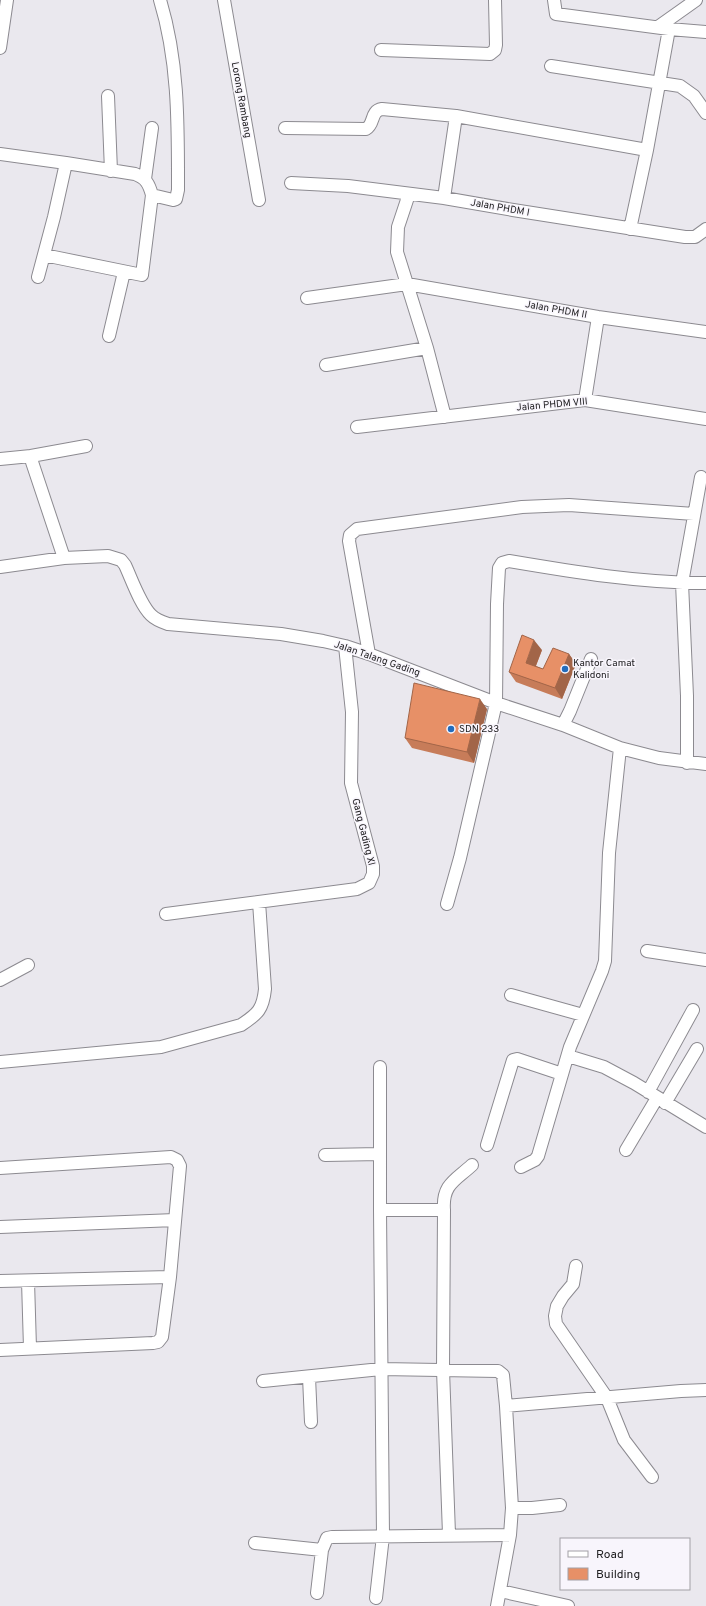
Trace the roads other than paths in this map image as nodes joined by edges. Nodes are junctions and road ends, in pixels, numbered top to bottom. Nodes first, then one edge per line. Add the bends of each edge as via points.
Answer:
1 (7, 0) edge
2 (160, 0) edge
3 (224, 0) edge
4 (495, 0) edge
5 (554, 0) edge
6 (696, 0) edge
7 (663, 28) junction
8 (706, 32) edge
9 (0, 48) edge
10 (381, 50) dead end
11 (551, 66) dead end
12 (659, 82) junction
13 (108, 96) dead end
14 (706, 113) edge
15 (456, 116) junction
16 (152, 128) dead end
17 (285, 128) dead end
18 (647, 150) junction
19 (0, 154) edge
20 (66, 163) junction
21 (111, 171) junction
22 (145, 179) junction
23 (291, 183) dead end
24 (409, 194) junction
25 (152, 195) junction
26 (444, 198) junction
27 (259, 200) dead end
28 (630, 229) junction
29 (706, 229) edge
30 (44, 255) junction
31 (124, 272) junction
32 (38, 277) dead end
33 (407, 284) junction
34 (307, 298) dead end
35 (598, 317) junction
36 (706, 332) edge
37 (109, 336) dead end
38 (427, 348) junction
39 (326, 365) dead end
40 (585, 400) junction
41 (445, 417) junction
42 (706, 419) edge
43 (357, 427) dead end
44 (86, 446) dead end
45 (31, 456) junction
46 (0, 459) edge
47 (701, 477) dead end
48 (694, 514) junction
49 (64, 558) junction
50 (0, 567) edge
51 (682, 583) junction
52 (706, 583) edge
53 (345, 646) junction
54 (369, 654) junction
55 (590, 659) dead end
56 (496, 703) junction
57 (562, 725) junction
58 (620, 748) junction
59 (687, 763) junction
60 (706, 764) edge
61 (259, 902) junction
62 (447, 904) dead end
63 (166, 914) dead end
64 (647, 951) dead end
65 (706, 960) edge
66 (28, 965) dead end
67 (0, 980) edge
68 (511, 995) dead end
69 (694, 1010) dead end
70 (584, 1015) junction
71 (697, 1049) dead end
72 (568, 1056) junction
73 (0, 1062) edge
74 (380, 1067) dead end
75 (562, 1074) junction
76 (657, 1098) junction
77 (706, 1127) edge
78 (487, 1145) dead end
79 (626, 1150) dead end
80 (380, 1154) junction
81 (325, 1155) dead end
82 (472, 1165) dead end
83 (521, 1167) dead end
84 (0, 1168) edge
85 (380, 1210) junction
86 (444, 1210) junction
87 (175, 1220) junction
88 (0, 1227) edge
89 (576, 1266) dead end
90 (170, 1278) junction
91 (28, 1281) junction
92 (0, 1282) edge
93 (30, 1348) junction
94 (0, 1350) edge
95 (381, 1369) junction
96 (443, 1370) junction
97 (309, 1377) junction
98 (263, 1381) dead end
99 (706, 1390) edge
100 (607, 1398) junction
101 (506, 1406) junction
102 (311, 1422) dead end
103 (652, 1477) dead end
104 (560, 1505) dead end
105 (512, 1508) junction
106 (448, 1534) junction
107 (510, 1535) junction
108 (383, 1536) junction
109 (255, 1543) dead end
110 (322, 1550) junction
111 (500, 1591) junction
112 (317, 1593) dead end
113 (376, 1598) dead end
114 (497, 1606) edge
115 (568, 1606) edge

1 - 9 street
2 - 25 street via 171,47 178,116 178,190 176,199
3 - 27 street, Lorong Rambang
4 - 10 street via 496,46 490,54
5 - 7 street via 556,14
6 - 7 street
7 - 8 street
7 - 12 street
11 - 12 street
12 - 14 street via 687,90
12 - 18 street
13 - 21 street
15 - 17 street via 382,109 374,114 371,125 366,129
15 - 18 street
15 - 26 street
16 - 22 street
18 - 28 street
19 - 20 street
20 - 21 street
20 - 30 street
21 - 22 street via 135,174
22 - 25 street
23 - 24 street, Jalan PHDM I via 348,186
24 - 26 street, Jalan PHDM I
24 - 33 street via 398,227 396,245
25 - 31 street via 142,276
26 - 28 street, Jalan PHDM I
28 - 29 street, Jalan PHDM I via 691,237
30 - 31 street
30 - 32 street
31 - 37 street
33 - 34 street, Jalan PHDM II
33 - 35 street, Jalan PHDM II
33 - 38 street
35 - 36 street, Jalan PHDM II
35 - 40 street
38 - 39 street
38 - 41 street
40 - 41 street, Jalan PHDM VIII
40 - 42 street, Jalan PHDM VIII
41 - 43 street, Jalan PHDM VIII
44 - 45 street
45 - 46 street
45 - 49 street
47 - 48 street
48 - 51 street
48 - 54 street via 569,505 522,507 357,529 350,535 349,542
49 - 50 street, Jalan Talang Gading
49 - 53 street, Jalan Talang Gading via 108,556 121,560 150,614 168,624 281,634
51 - 52 street
51 - 56 street via 605,576 509,561 502,563 499,568 497,604
51 - 59 street via 687,673
53 - 54 street, Jalan Talang Gading
53 - 61 street, Gang Gading XI via 352,712 351,783 373,866 371,879 369,884 357,889
54 - 56 street, Jalan Talang Gading
55 - 57 street
56 - 57 street, Jalan Talang Gading
56 - 62 street
57 - 58 street, Jalan Talang Gading
58 - 59 street, Jalan Talang Gading
58 - 70 street via 609,853 604,960
59 - 60 street, Jalan Talang Gading
61 - 63 street, Gang Gading XI
61 - 73 street via 265,989 260,1010 251,1019 241,1025 161,1047
64 - 65 street
66 - 67 street
68 - 70 street
69 - 76 street
70 - 72 street
71 - 76 street
72 - 75 street
72 - 76 street via 604,1067
74 - 80 street
75 - 78 street via 518,1059 513,1060
75 - 83 street via 538,1156
76 - 77 street
76 - 79 street
80 - 81 street
80 - 85 street
82 - 86 street via 446,1188
84 - 87 street via 171,1157 177,1160 180,1166
85 - 86 street
85 - 95 street
86 - 96 street
87 - 88 street
87 - 90 street
89 - 100 street via 574,1284 557,1306 556,1324
90 - 91 street
90 - 93 street via 162,1337 158,1342
91 - 92 street
91 - 93 street
93 - 94 street
95 - 96 street
95 - 97 street
95 - 108 street
96 - 101 street via 498,1371 501,1373
96 - 106 street
97 - 98 street
97 - 102 street
99 - 100 street
100 - 101 street
100 - 103 street via 624,1440
101 - 105 street
104 - 105 street
105 - 107 street
106 - 107 street
106 - 108 street
107 - 111 street
108 - 110 street via 327,1538
108 - 113 street
109 - 110 street
110 - 112 street
111 - 114 street
111 - 115 street

